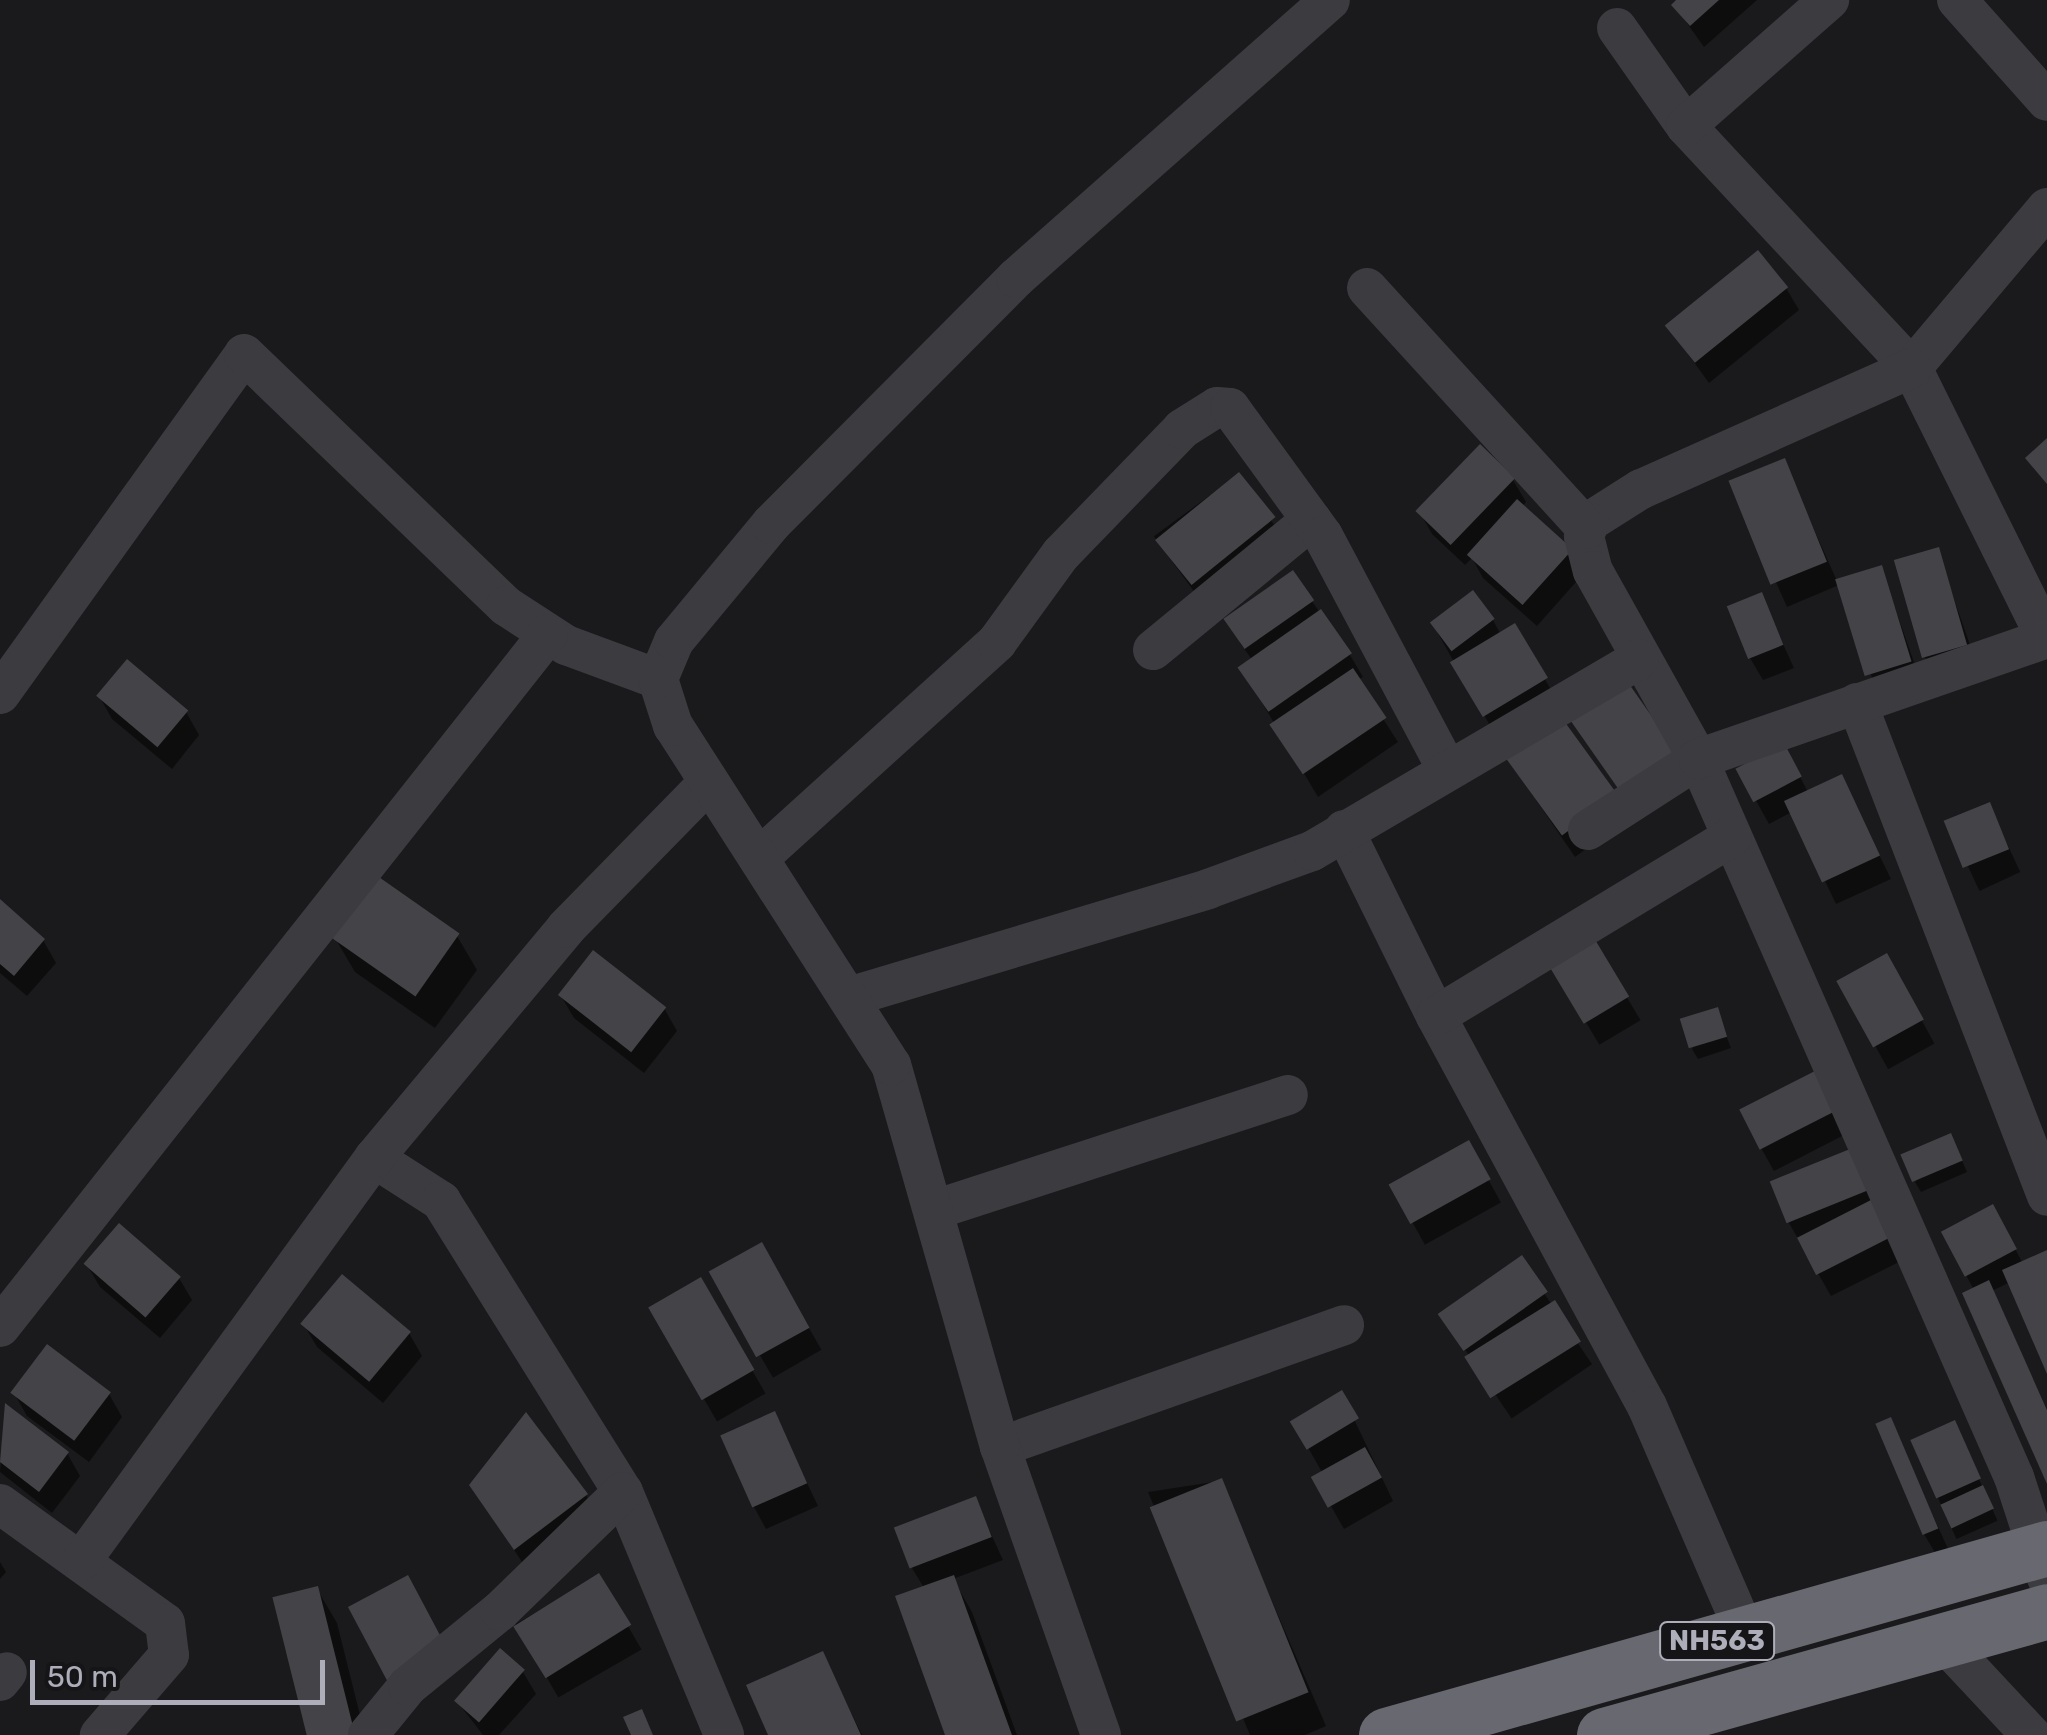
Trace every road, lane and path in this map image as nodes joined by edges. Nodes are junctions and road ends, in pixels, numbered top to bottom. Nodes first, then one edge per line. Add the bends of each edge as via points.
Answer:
1 (1330, 0) edge
2 (1829, 0) edge
3 (1957, 0) edge
4 (1617, 28) dead end
5 (2047, 101) edge
6 (1686, 126) junction
7 (2047, 208) edge
8 (1367, 288) dead end
9 (1912, 368) junction
10 (1312, 520) junction
11 (1587, 529) junction
12 (548, 634) junction
13 (2047, 638) edge
14 (1153, 650) dead end
15 (1639, 659) junction
16 (658, 679) junction
17 (0, 694) edge
18 (1857, 703) junction
19 (1698, 758) junction
20 (1448, 771) junction
21 (709, 782) junction
22 (1344, 830) junction
23 (1588, 830) dead end
24 (1732, 837) junction
25 (759, 858) junction
26 (849, 997) junction
27 (1436, 1016) junction
28 (1288, 1094) dead end
29 (374, 1158) junction
30 (2047, 1196) edge
31 (934, 1210) junction
32 (1344, 1324) dead end
33 (0, 1327) edge
34 (1000, 1447) junction
35 (624, 1492) junction
36 (0, 1504) edge
37 (2044, 1559) edge
38 (82, 1560) junction
39 (2047, 1610) edge
40 (1745, 1633) junction
41 (1943, 1642) junction
42 (100, 1735) edge
43 (368, 1735) edge
44 (724, 1735) edge
45 (1101, 1735) edge
46 (1386, 1735) edge
47 (1604, 1735) edge
48 (2031, 1735) edge

1 - 16 street via 1016,278 784,510 674,641
2 - 6 street
3 - 5 street
4 - 6 street
6 - 9 street
7 - 9 street
8 - 11 street
9 - 11 street via 1641,489
9 - 13 street
10 - 14 street
10 - 20 street
10 - 25 street via 1230,408 1206,410 1061,554 997,642
11 - 15 street via 1593,571
12 - 16 street
12 - 17 street via 506,606 244,354
12 - 33 street
13 - 18 street
15 - 19 street
15 - 20 street
16 - 21 street via 674,726
18 - 19 street
18 - 30 street
19 - 23 street
19 - 24 street
20 - 22 street
21 - 25 street
21 - 29 street via 566,928
22 - 26 street via 1312,851 1208,889
22 - 27 street
24 - 27 street
24 - 37 street
25 - 26 street
26 - 31 street via 891,1065
27 - 40 street via 1647,1406
28 - 31 street
29 - 35 street via 441,1202
29 - 38 street
31 - 34 street
32 - 34 street
34 - 45 street
35 - 43 street via 500,1611 408,1686
35 - 44 street
36 - 38 street
37 - 40 highway, NH563
38 - 42 street via 143,1602 165,1623 171,1642 169,1655 128,1710
39 - 41 highway, NH563
40 - 46 highway, NH563
41 - 47 highway, NH563
41 - 48 street

